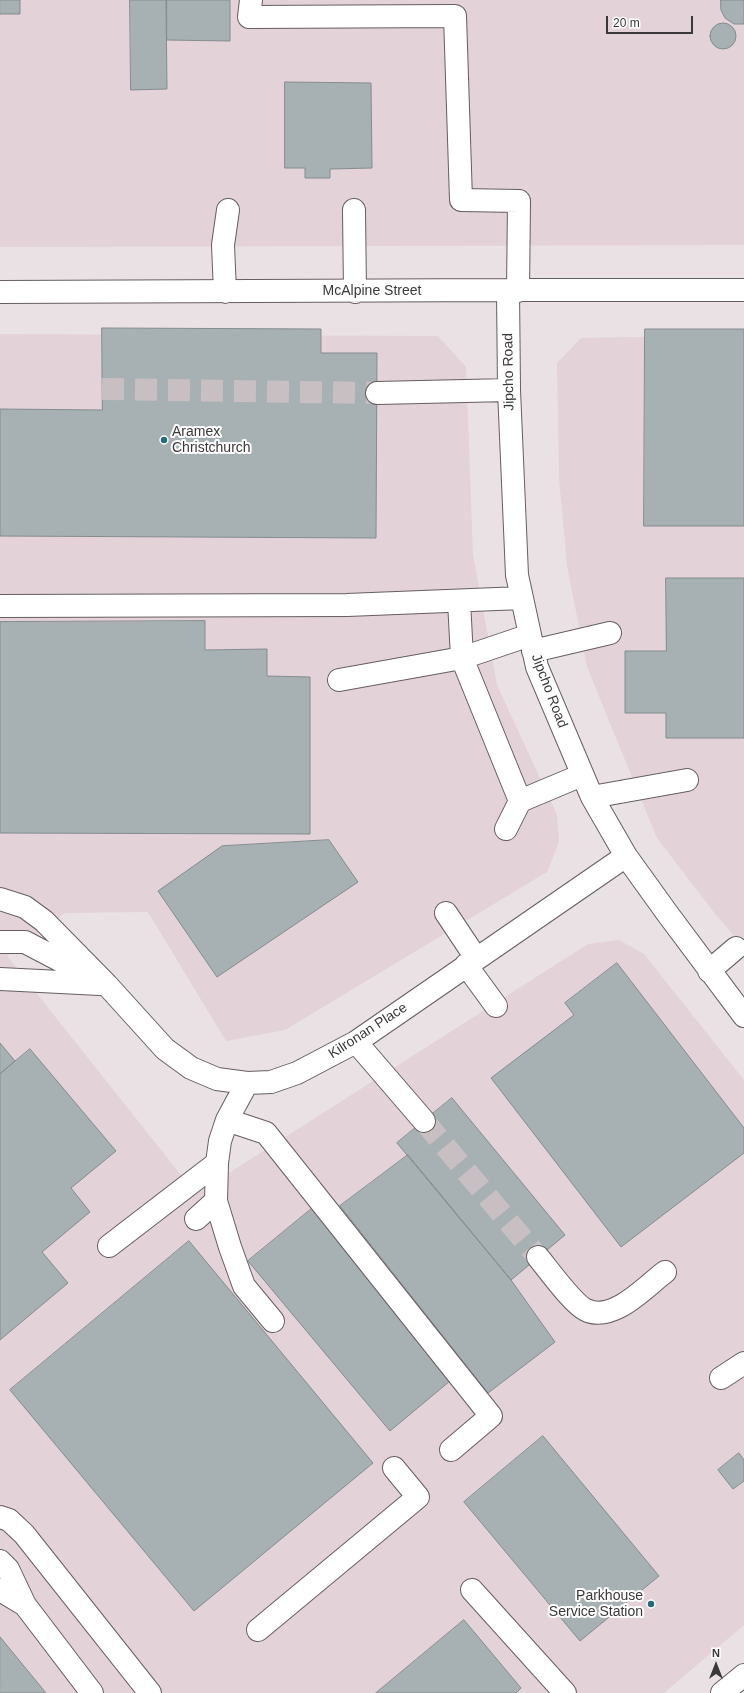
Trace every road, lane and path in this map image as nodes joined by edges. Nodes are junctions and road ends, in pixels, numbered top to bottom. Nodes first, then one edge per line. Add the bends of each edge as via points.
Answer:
1 (251, 0) edge
2 (228, 210) dead end
3 (354, 210) dead end
4 (513, 290) junction
5 (744, 290) edge
6 (0, 292) edge
7 (224, 292) junction
8 (354, 292) junction
9 (509, 390) junction
10 (377, 393) tunnel mouth
11 (522, 598) junction
12 (459, 601) junction
13 (0, 606) edge
14 (610, 633) dead end
15 (531, 643) junction
16 (462, 658) junction
17 (339, 680) dead end
18 (582, 775) junction
19 (687, 780) dead end
20 (592, 797) junction
21 (520, 801) junction
22 (506, 829) dead end
23 (626, 856) junction
24 (0, 899) edge
25 (446, 913) dead end
26 (0, 942) edge
27 (736, 948) dead end
28 (471, 962) junction
29 (709, 971) junction
30 (0, 979) edge
31 (107, 985) junction
32 (496, 1006) dead end
33 (744, 1016) edge
34 (356, 1042) junction
35 (247, 1083) junction
36 (227, 1120) junction
37 (424, 1121) tunnel mouth
38 (217, 1163) junction
39 (216, 1201) junction
40 (196, 1219) dead end
41 (109, 1246) dead end
42 (538, 1257) tunnel mouth
43 (665, 1272) dead end
44 (273, 1321) dead end
45 (744, 1363) edge
46 (721, 1378) dead end
47 (450, 1450) dead end
48 (394, 1468) dead end
49 (0, 1517) edge
50 (0, 1561) edge
51 (0, 1590) edge
52 (472, 1590) dead end
53 (25, 1605) junction
54 (258, 1630) dead end
55 (744, 1675) edge
56 (92, 1693) edge
57 (150, 1693) edge
58 (565, 1693) edge
59 (722, 1693) edge

1 - 4 street, Jipcho Road via 249,17 455,16 461,200 519,201
2 - 7 street via 223,245
3 - 8 street
4 - 5 street, McAlpine Street
4 - 8 street, McAlpine Street
4 - 9 street, Jipcho Road
6 - 7 street, McAlpine Street
7 - 8 street, McAlpine Street
9 - 10 street
9 - 11 street, Jipcho Road via 517,575
11 - 12 street
11 - 15 street, Jipcho Road
12 - 13 street via 347,605
12 - 16 street
14 - 15 street
15 - 16 street
15 - 18 street, Jipcho Road via 537,667
16 - 17 street
16 - 21 street
18 - 20 street, Jipcho Road
18 - 21 street
19 - 20 street
20 - 23 street, Jipcho Road
21 - 22 street
23 - 28 street, Kilronan Place
23 - 29 street, Jipcho Road
24 - 31 street, Kilronan Place via 25,907 44,921
25 - 28 street
26 - 31 street via 25,942
27 - 29 street
28 - 32 street
28 - 34 street, Kilronan Place
29 - 33 street, Jipcho Road
30 - 31 street
31 - 35 street, Kilronan Place via 165,1049 190,1068 217,1079
34 - 35 street, Kilronan Place via 297,1073 271,1082
34 - 37 street
35 - 36 street
36 - 38 street via 220,1141
36 - 47 street via 266,1133 491,1416
38 - 39 street
38 - 41 street
39 - 40 street
39 - 44 street via 244,1286
42 - 43 street via 577,1304 596,1313 610,1312 624,1305
45 - 46 street
48 - 54 street via 418,1497
49 - 57 street via 9,1520 24,1534
50 - 53 street via 8,1569
51 - 53 street
52 - 58 street
53 - 56 street
55 - 59 street

